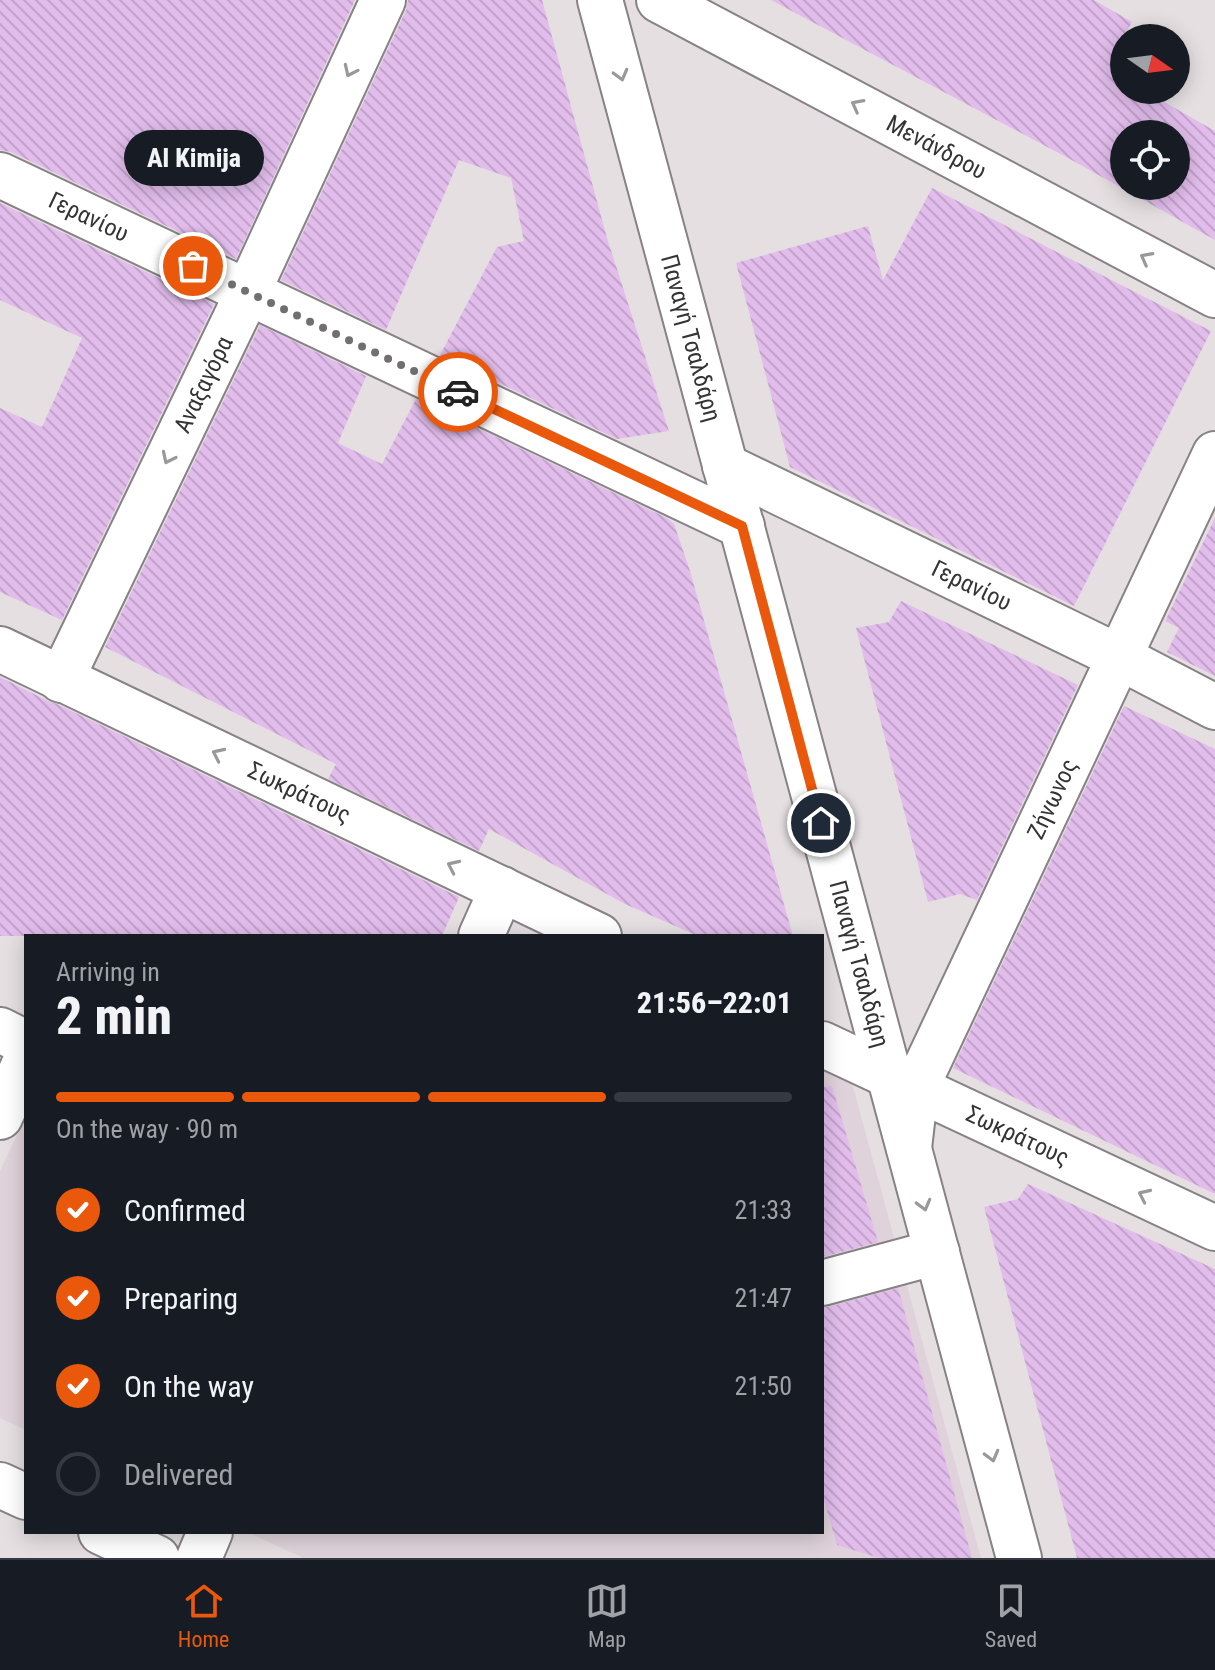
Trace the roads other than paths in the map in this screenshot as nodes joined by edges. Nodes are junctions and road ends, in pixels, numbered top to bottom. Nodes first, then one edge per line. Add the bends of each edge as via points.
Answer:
1 (383, 0) edge
2 (600, 0) edge
3 (659, 0) edge
4 (0, 175) edge
5 (248, 292) junction
6 (1215, 295) edge
7 (1215, 454) edge
8 (725, 466) junction
9 (742, 526) junction
10 (0, 649) edge
11 (1119, 657) junction
12 (61, 680) junction
13 (1215, 707) edge
14 (502, 889) junction
15 (482, 934) edge
16 (595, 934) edge
17 (0, 1030) edge
18 (24, 1042) edge
19 (824, 1045) edge
20 (24, 1064) edge
21 (903, 1082) junction
22 (0, 1117) edge
23 (1215, 1228) edge
24 (937, 1252) junction
25 (824, 1282) edge
26 (0, 1485) edge
27 (24, 1496) edge
28 (105, 1534) edge
29 (209, 1534) edge
30 (157, 1558) edge
31 (199, 1558) edge
32 (1019, 1558) edge

1 -> 5 street, Αναξαγόρα
2 -> 8 street, Παναγή Τσαλδάρη
6 -> 3 street, Μενάνδρου
4 - 5 street, Γερανίου
5 - 9 street, Γερανίου
5 -> 12 street, Αναξαγόρα
7 - 11 street, Ζήνωνος
8 - 9 street, Παναγή Τσαλδάρη
8 - 11 street, Γερανίου
9 - 21 street, Παναγή Τσαλδάρη
10 - 12 street, Σωκράτους
11 - 13 street, Γερανίου
11 - 21 street, Ζήνωνος
14 -> 12 street, Σωκράτους
14 - 15 street
14 - 16 street, Σωκράτους
17 - 18 street
19 - 21 street, Σωκράτους
20 - 22 street
23 -> 21 street, Σωκράτους
21 -> 24 street, Παναγή Τσαλδάρη via 909,1148
24 - 25 street
24 -> 32 street, Παναγή Τσαλδάρη
26 - 27 street
28 - 30 street
29 - 31 street

